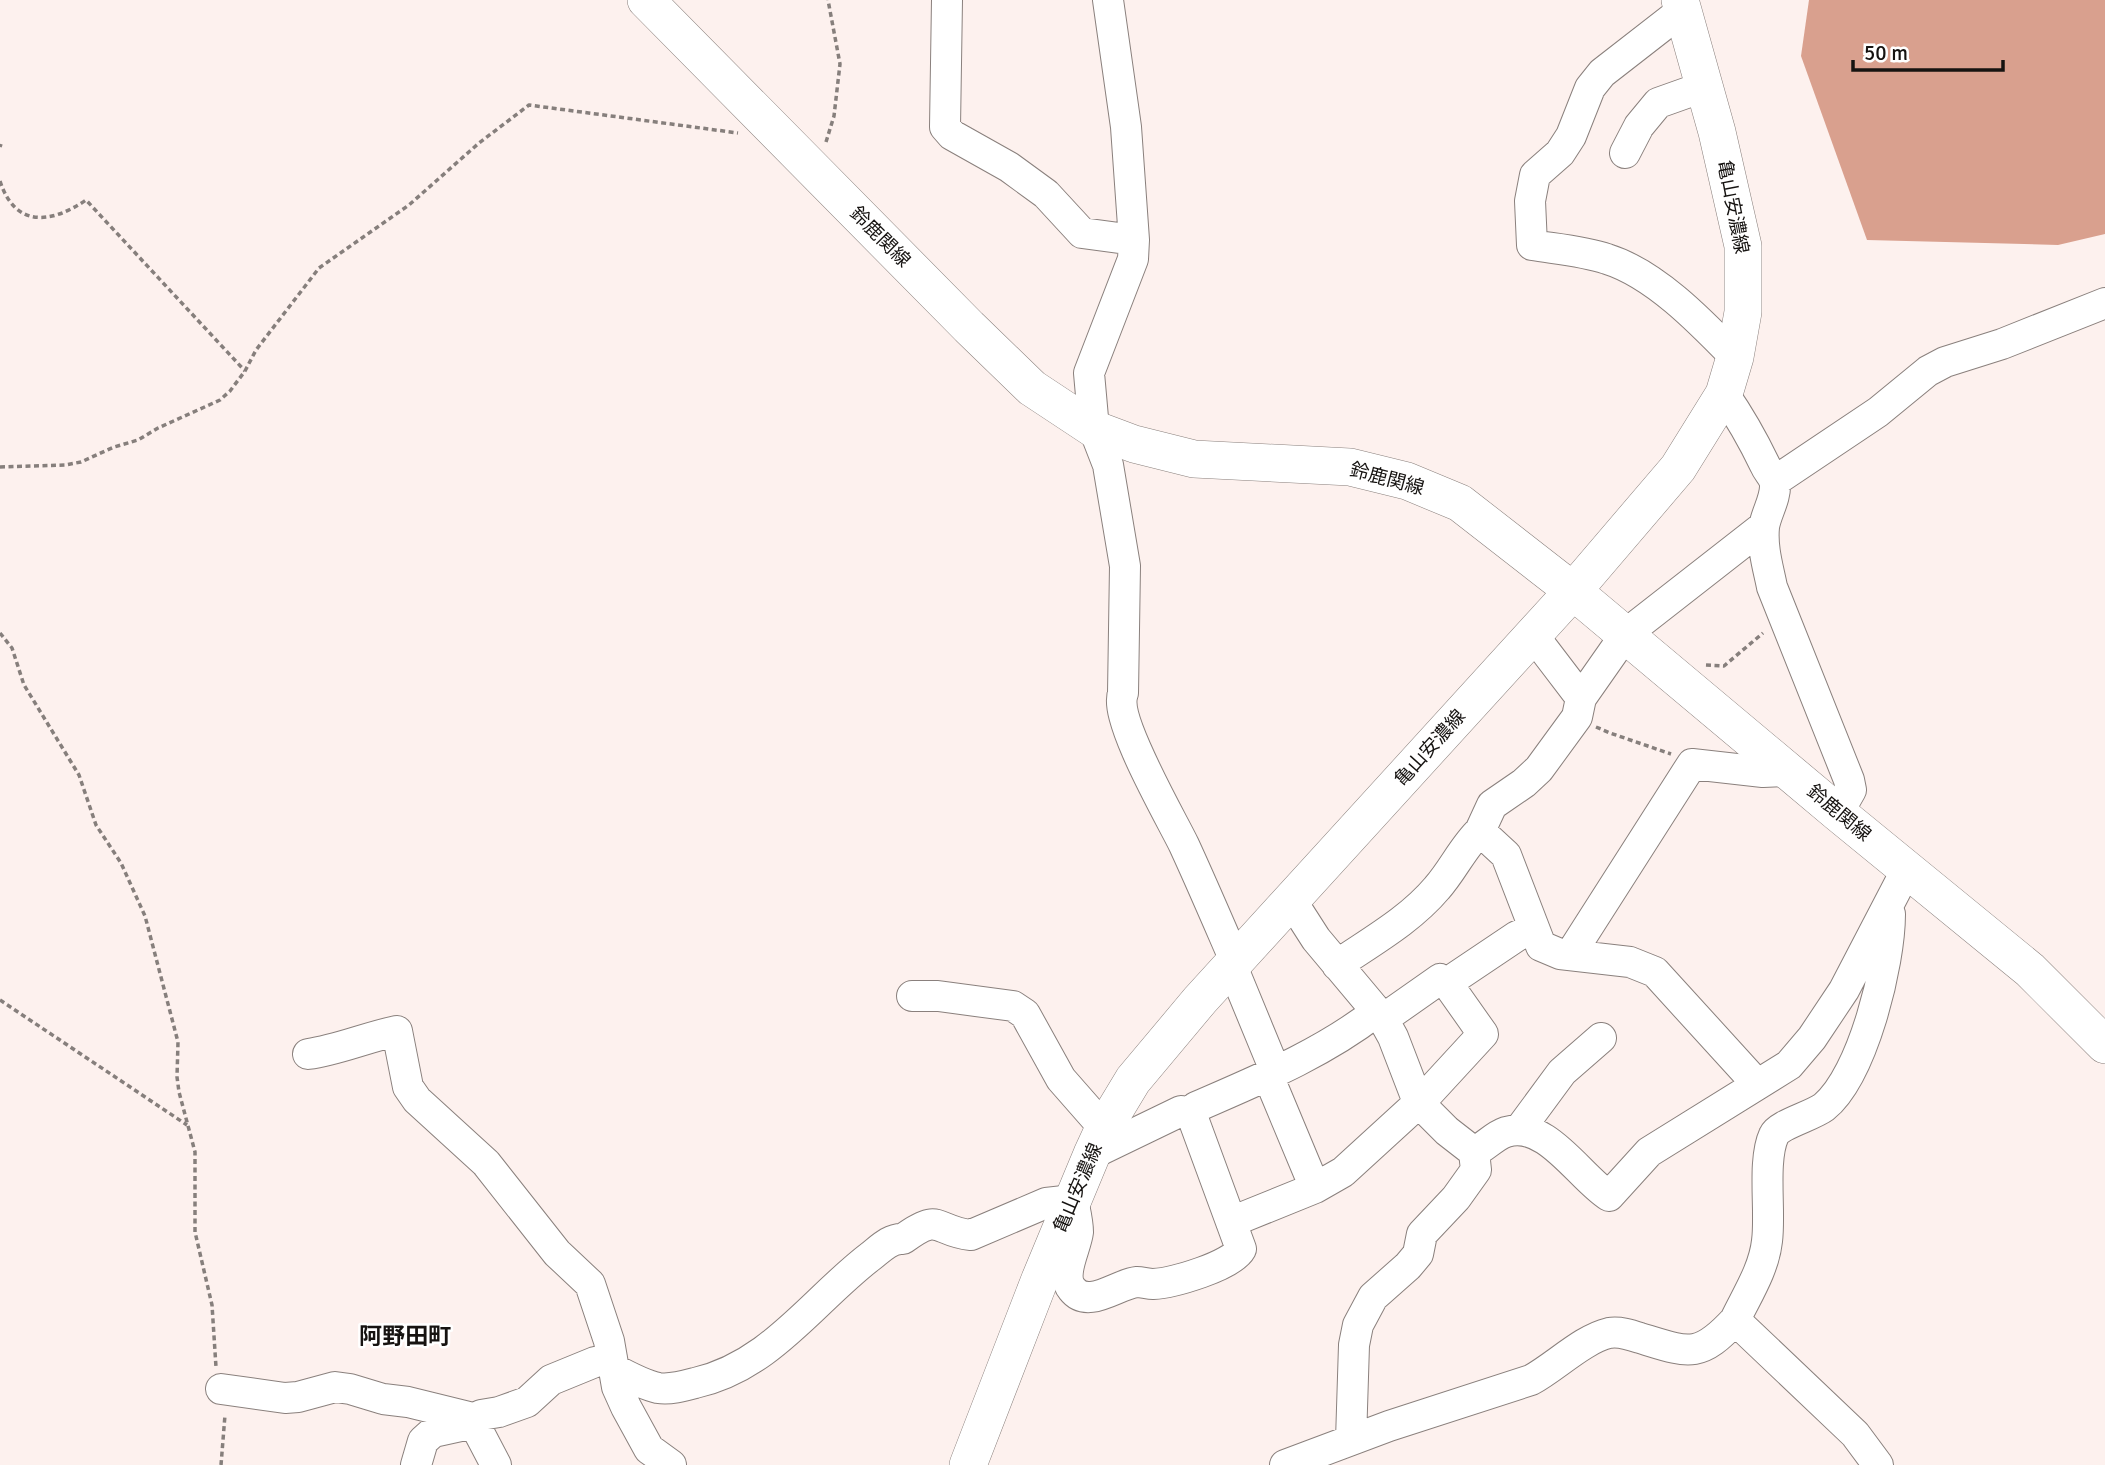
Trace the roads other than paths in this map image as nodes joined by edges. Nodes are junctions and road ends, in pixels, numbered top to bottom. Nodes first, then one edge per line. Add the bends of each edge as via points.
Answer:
1 (646, 0) edge
2 (947, 0) edge
3 (1108, 0) edge
4 (1681, 5) edge
5 (1703, 87) junction
6 (1625, 153) dead end
7 (1134, 240) junction
8 (2105, 303) edge
9 (1735, 357) junction
10 (1724, 394) junction
11 (1094, 429) junction
12 (1775, 481) junction
13 (1764, 526) junction
14 (1573, 591) junction
15 (1533, 635) junction
16 (1579, 707) junction
17 (1789, 771) junction
18 (1838, 813) junction
19 (1480, 831) junction
20 (1899, 885) junction
21 (1291, 900) junction
22 (1534, 929) junction
23 (1570, 955) junction
24 (1234, 965) junction
25 (1337, 965) junction
26 (1447, 983) junction
27 (912, 996) dead end
28 (1379, 1015) junction
29 (1601, 1038) dead end
30 (2105, 1045) edge
31 (308, 1054) dead end
32 (1274, 1073) junction
33 (1757, 1084) junction
34 (1418, 1102) junction
35 (1191, 1112) junction
36 (1520, 1129) junction
37 (1098, 1141) junction
38 (1474, 1152) junction
39 (1315, 1188) junction
40 (1073, 1200) junction
41 (1231, 1222) junction
42 (1735, 1320) junction
43 (613, 1364) junction
44 (221, 1390) road end
45 (476, 1421) junction
46 (1351, 1440) junction
47 (416, 1465) edge
48 (496, 1465) edge
49 (671, 1465) edge
50 (968, 1465) edge
51 (1285, 1465) edge
52 (1878, 1465) edge

1 - 11 main road, 鈴鹿関線 via 1032,388
2 - 7 street via 945,127 1046,194 1082,233
3 - 7 street via 1126,127
4 - 5 main road, 亀山安濃線
4 - 9 street via 1602,73 1590,88 1572,136 1535,175 1530,201 1532,245 1607,258 1629,268 1693,315
5 - 6 street via 1658,103
5 - 9 main road, 亀山安濃線 via 1744,246 1743,312
7 - 11 street via 1133,258 1089,373
8 - 12 street via 1928,371 1878,412
9 - 10 main road, 亀山安濃線
10 - 12 street
10 - 14 main road, 亀山安濃線 via 1678,468
11 - 14 main road, 鈴鹿関線 via 1195,458 1350,467 1407,481 1460,503
11 - 24 street via 1108,466 1125,566 1121,700 1150,779
12 - 13 street
13 - 16 street via 1626,637
13 - 18 street via 1764,554 1772,587 1849,780 1850,790
14 - 15 main road, 亀山安濃線
14 - 17 main road, 鈴鹿関線
15 - 16 street
15 - 21 main road, 亀山安濃線
16 - 19 street via 1539,769 1492,805
17 - 18 main road, 鈴鹿関線
17 - 23 street via 1692,764
18 - 20 main road, 鈴鹿関線
19 - 22 street via 1506,855
19 - 25 street via 1437,888 1405,918
20 - 30 main road, 鈴鹿関線 via 2030,970
20 - 33 street via 1844,990 1812,1038 1789,1065
20 - 42 street via 1886,963 1856,1057 1825,1106 1773,1136 1767,1244
21 - 24 main road, 亀山安濃線
21 - 25 street
22 - 23 street via 1541,946
22 - 26 street
23 - 33 street via 1630,962 1655,972
24 - 32 street
24 - 37 main road, 亀山安濃線 via 1133,1080
25 - 28 street
26 - 28 street via 1440,979
26 - 34 street via 1483,1034
27 - 37 street via 1013,1006 1025,1014
28 - 32 street
28 - 34 street via 1397,1045
29 - 36 street via 1562,1072
31 - 43 street via 397,1031 408,1087 417,1100 486,1163 557,1253 590,1284
32 - 35 street
32 - 39 street via 1272,1085
33 - 36 street via 1649,1152 1609,1196 1566,1155
34 - 38 street
34 - 39 street via 1343,1172
35 - 37 street via 1181,1111
35 - 41 street
36 - 38 street via 1502,1133
37 - 40 main road, 亀山安濃線
38 - 46 street via 1476,1170 1422,1234 1418,1254 1373,1297 1358,1325
39 - 41 street
40 - 41 street via 1078,1231 1068,1281 1079,1296 1088,1298 1137,1282 1152,1284 1203,1271 1238,1256 1241,1249
40 - 43 street via 1046,1203 971,1235 935,1224 920,1226 859,1265 776,1343 720,1376 678,1388 659,1388
40 - 50 main road, 亀山安濃線
42 - 46 street via 1712,1344 1695,1350 1610,1333 1531,1380
42 - 52 street via 1855,1434
43 - 45 street via 595,1362 551,1380 527,1402 481,1415
43 - 49 street via 617,1387 636,1428 649,1449
44 - 45 street via 285,1398 334,1387
45 - 47 street via 427,1436
45 - 48 street
46 - 51 street

